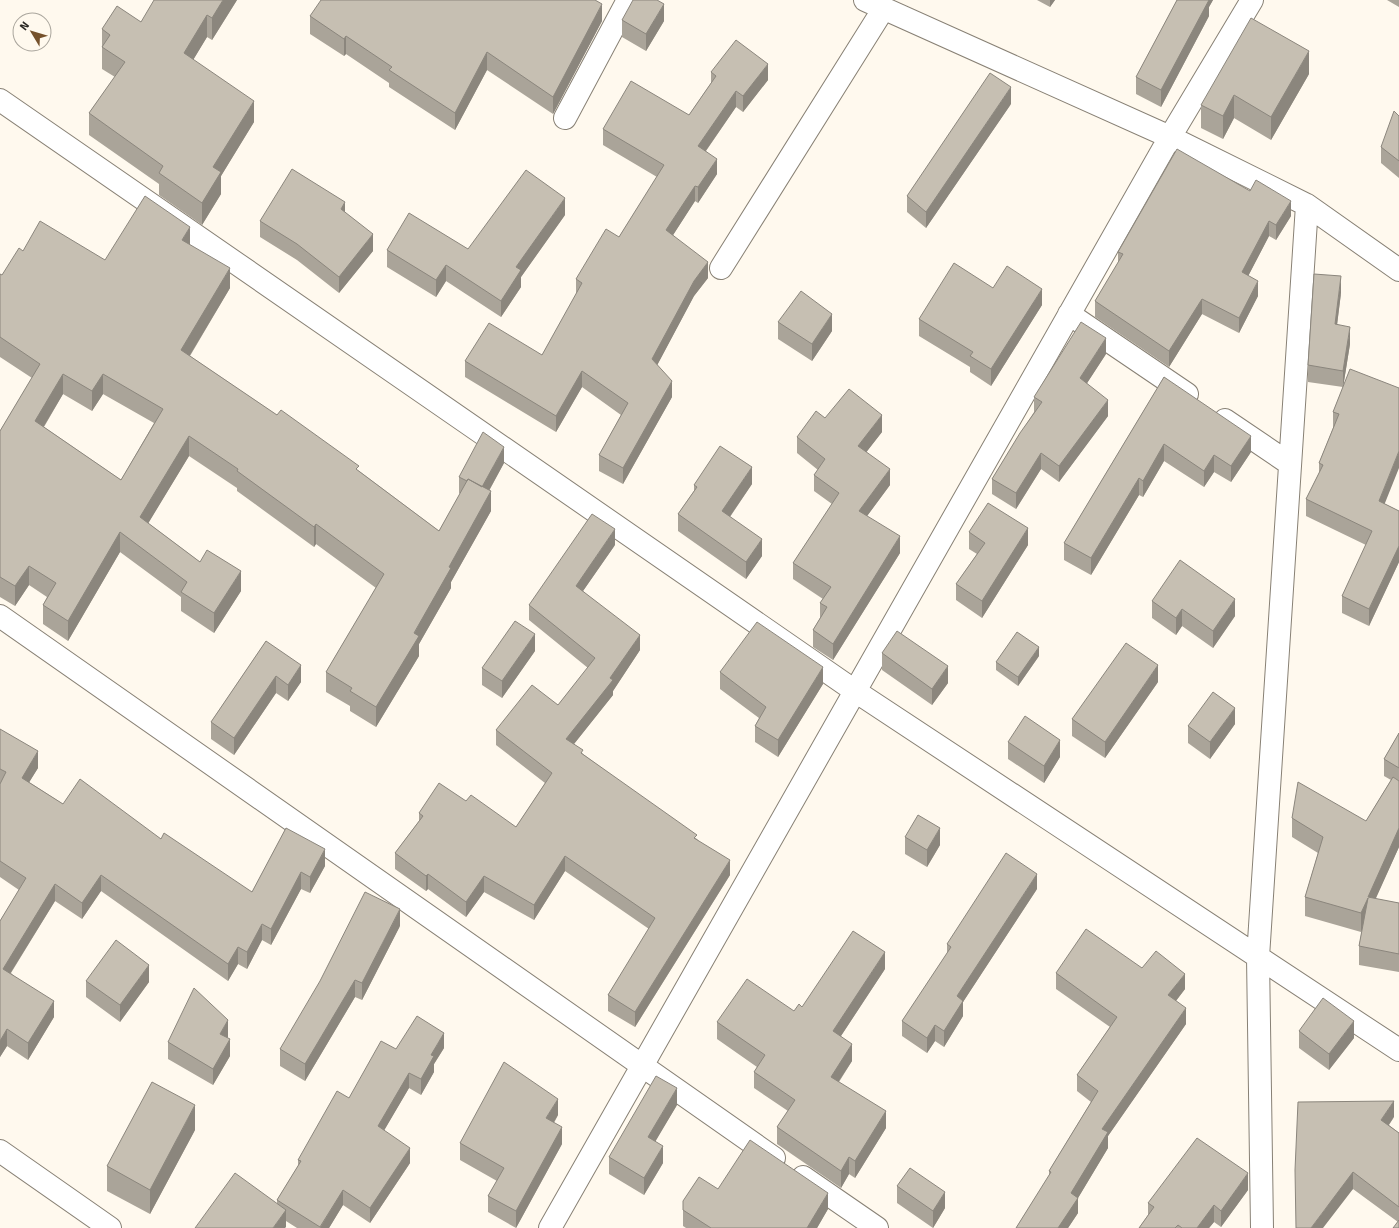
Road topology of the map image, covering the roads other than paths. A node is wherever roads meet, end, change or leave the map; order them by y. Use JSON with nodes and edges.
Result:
{"nodes":[{"id":1,"x":628,"y":0,"type":"edge"},
{"id":2,"x":1252,"y":0,"type":"edge"},
{"id":3,"x":875,"y":4,"type":"edge"},
{"id":4,"x":0,"y":100,"type":"edge"},
{"id":5,"x":565,"y":118,"type":"dead end"},
{"id":6,"x":1170,"y":137,"type":"junction"},
{"id":7,"x":1307,"y":205,"type":"junction"},
{"id":8,"x":721,"y":268,"type":"dead end"},
{"id":9,"x":1399,"y":270,"type":"edge"},
{"id":10,"x":1069,"y":314,"type":"junction"},
{"id":11,"x":1290,"y":464,"type":"junction"},
{"id":12,"x":0,"y":616,"type":"edge"},
{"id":13,"x":855,"y":691,"type":"junction"},
{"id":14,"x":1258,"y":957,"type":"junction"},
{"id":15,"x":1399,"y":1050,"type":"edge"},
{"id":16,"x":642,"y":1066,"type":"junction"},
{"id":17,"x":0,"y":1151,"type":"edge"},
{"id":18,"x":110,"y":1228,"type":"edge"},
{"id":19,"x":550,"y":1228,"type":"edge"},
{"id":20,"x":877,"y":1228,"type":"edge"},
{"id":21,"x":1262,"y":1228,"type":"edge"}],
"edges":[{"from":1,"to":5,"type":"street"},
{"from":2,"to":6,"type":"street"},
{"from":3,"to":6,"type":"street"},
{"from":3,"to":8,"type":"street"},
{"from":4,"to":13,"type":"street"},
{"from":6,"to":7,"type":"street"},
{"from":6,"to":10,"type":"street"},
{"from":7,"to":9,"type":"street"},
{"from":7,"to":11,"type":"street"},
{"from":10,"to":11,"type":"street"},
{"from":10,"to":13,"type":"street"},
{"from":11,"to":14,"type":"street"},
{"from":12,"to":16,"type":"street"},
{"from":13,"to":14,"type":"street"},
{"from":13,"to":16,"type":"street"},
{"from":14,"to":15,"type":"street"},
{"from":14,"to":21,"type":"street"},
{"from":16,"to":19,"type":"street"},
{"from":16,"to":20,"type":"street"},
{"from":17,"to":18,"type":"street"}]}
